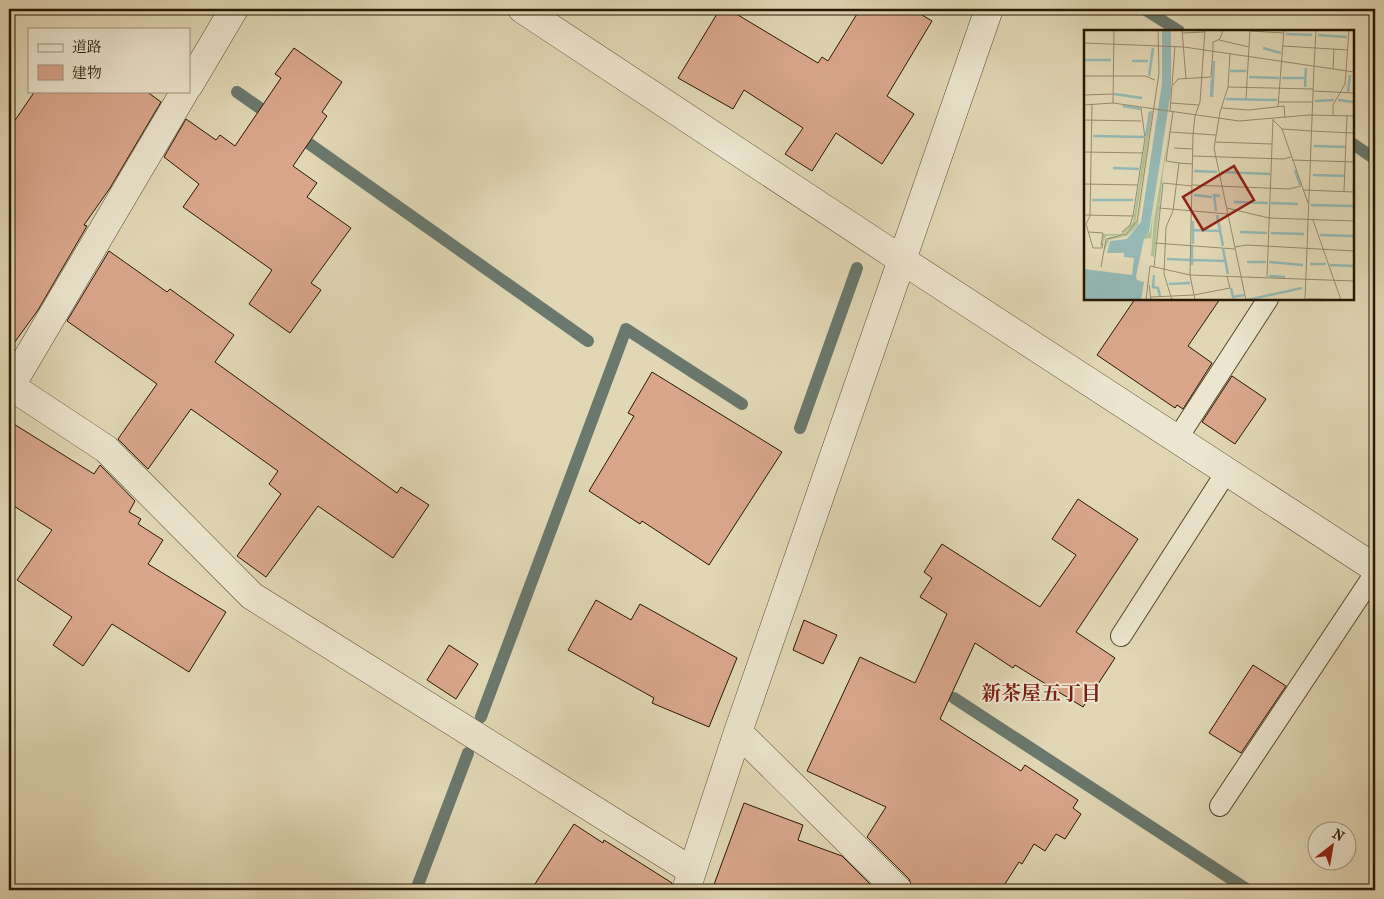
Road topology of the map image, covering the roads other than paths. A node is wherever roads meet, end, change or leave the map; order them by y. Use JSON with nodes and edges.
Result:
{"nodes":[{"id":1,"x":234,"y":9,"type":"edge"},
{"id":2,"x":522,"y":9,"type":"edge"},
{"id":3,"x":989,"y":9,"type":"edge"},
{"id":4,"x":190,"y":83,"type":"edge"},
{"id":5,"x":184,"y":92,"type":"edge"},
{"id":6,"x":902,"y":260,"type":"junction"},
{"id":7,"x":1267,"y":300,"type":"edge"},
{"id":8,"x":9,"y":387,"type":"edge"},
{"id":9,"x":1177,"y":439,"type":"junction"},
{"id":10,"x":1227,"y":471,"type":"junction"},
{"id":11,"x":1375,"y":568,"type":"edge"},
{"id":12,"x":1375,"y":573,"type":"edge"},
{"id":13,"x":1121,"y":636,"type":"dead end"},
{"id":14,"x":738,"y":732,"type":"junction"},
{"id":15,"x":1220,"y":806,"type":"dead end"},
{"id":16,"x":689,"y":881,"type":"edge"},
{"id":17,"x":898,"y":890,"type":"edge"}],
"edges":[{"from":1,"to":4,"type":"street"},
{"from":2,"to":6,"type":"street"},
{"from":3,"to":6,"type":"street"},
{"from":5,"to":8,"type":"street"},
{"from":6,"to":9,"type":"street"},
{"from":6,"to":14,"type":"street"},
{"from":7,"to":9,"type":"lane"},
{"from":8,"to":16,"type":"street"},
{"from":9,"to":10,"type":"street"},
{"from":10,"to":11,"type":"street"},
{"from":10,"to":13,"type":"lane"},
{"from":12,"to":15,"type":"lane"},
{"from":14,"to":16,"type":"street"},
{"from":14,"to":17,"type":"street"}]}
